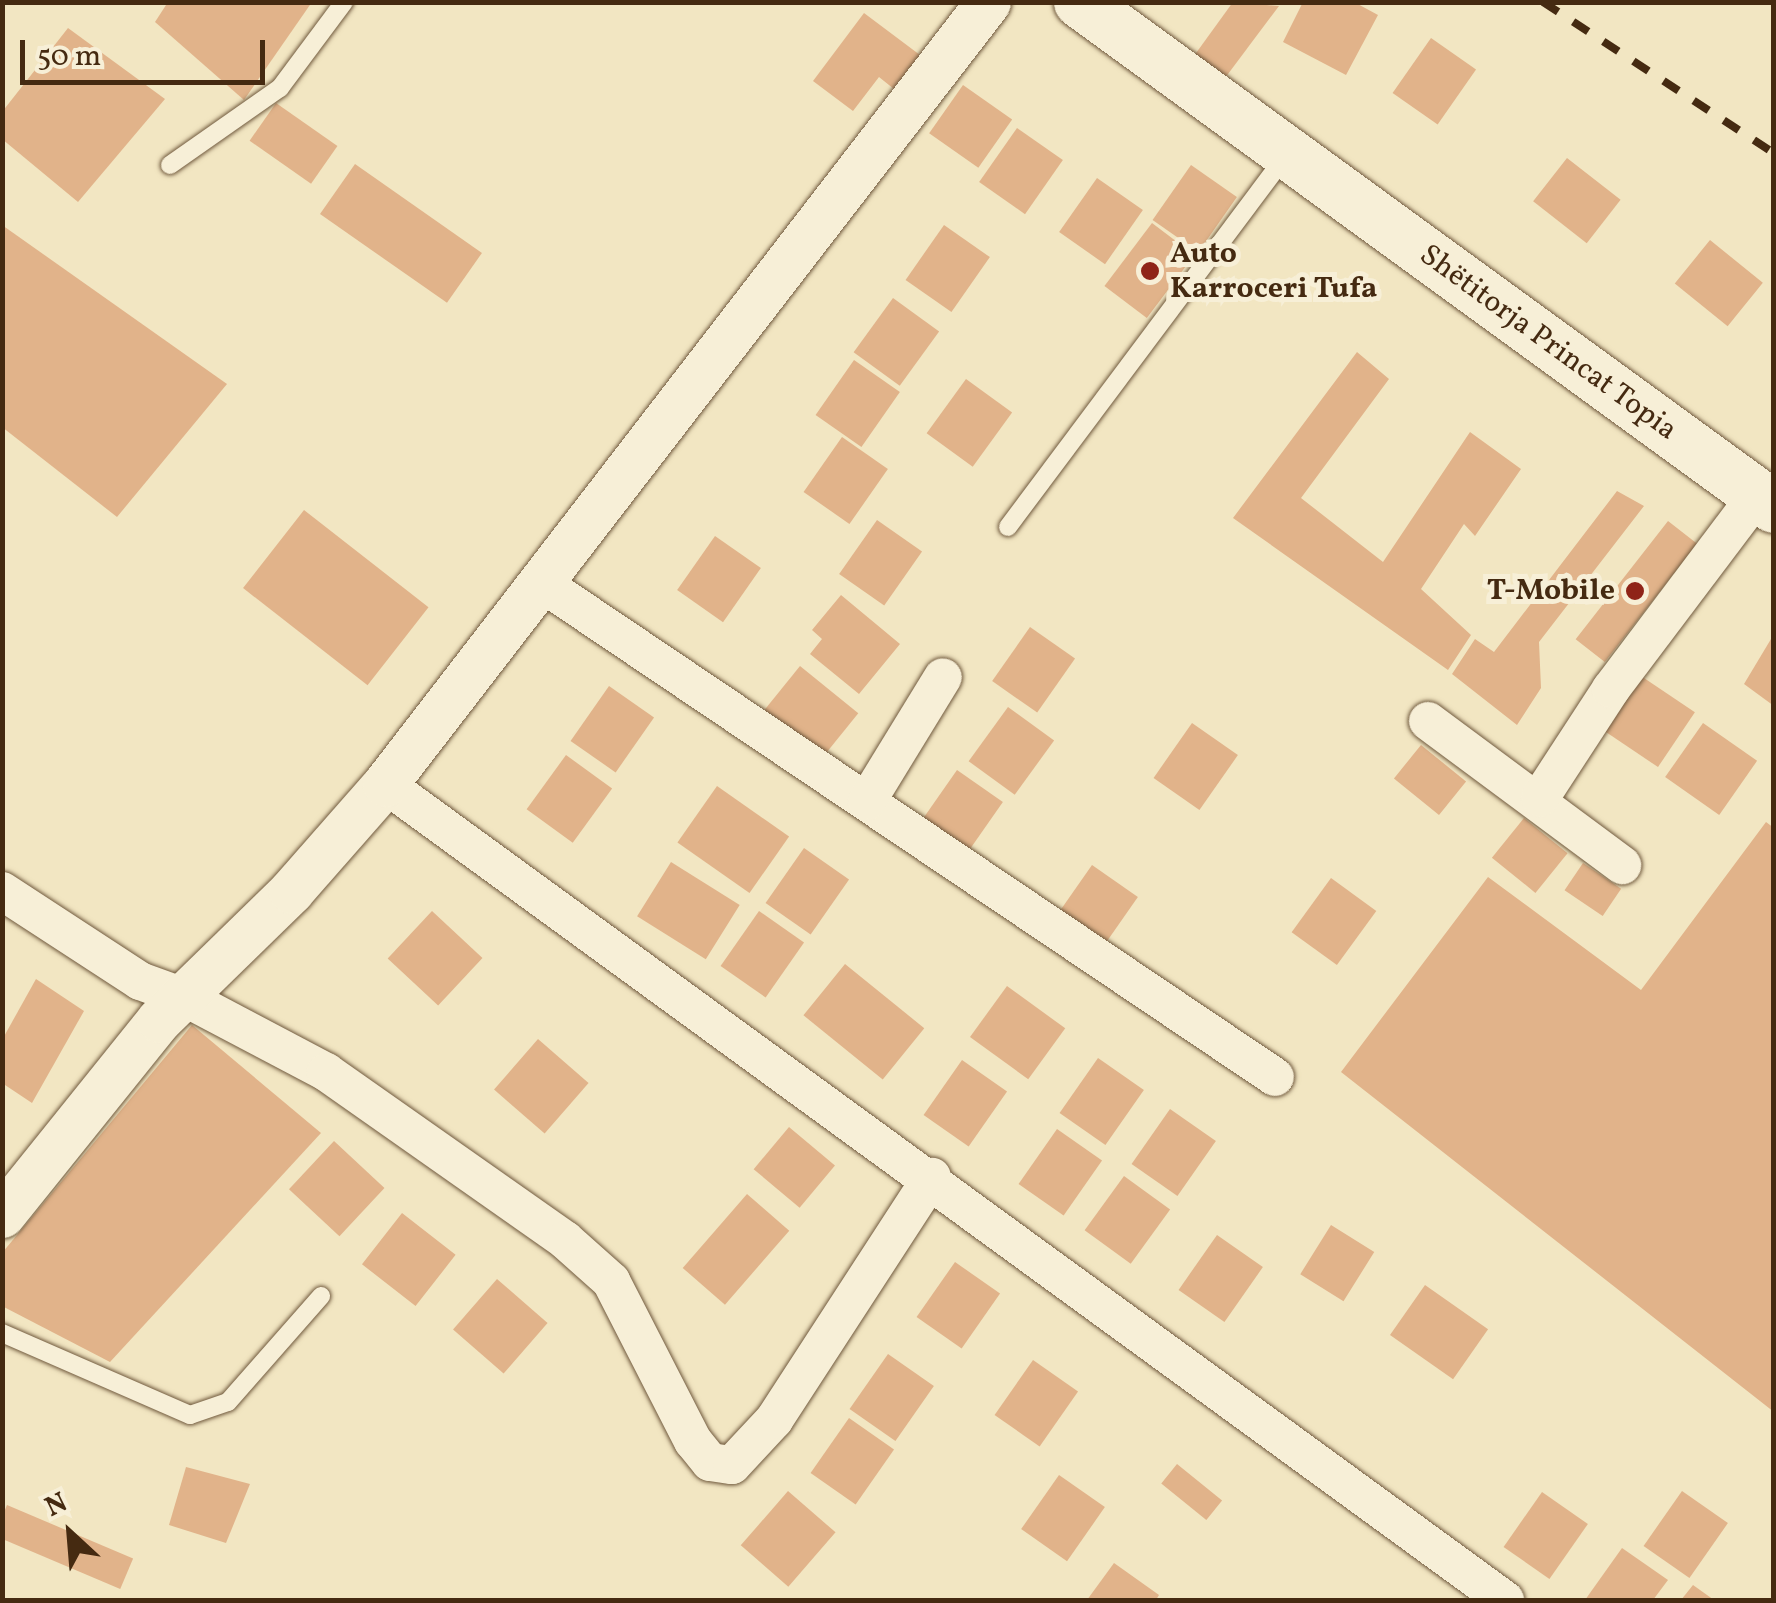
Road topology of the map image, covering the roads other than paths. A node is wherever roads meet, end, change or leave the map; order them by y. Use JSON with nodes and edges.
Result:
{"nodes":[{"id":1,"x":344,"y":2,"type":"edge"},
{"id":2,"x":988,"y":2,"type":"edge"},
{"id":3,"x":1080,"y":2,"type":"edge"},
{"id":4,"x":1287,"y":154,"type":"junction"},
{"id":5,"x":170,"y":165,"type":"dead end"},
{"id":6,"x":1765,"y":502,"type":"edge"},
{"id":7,"x":1008,"y":526,"type":"dead end"},
{"id":8,"x":540,"y":582,"type":"junction"},
{"id":9,"x":943,"y":677,"type":"dead end"},
{"id":10,"x":1428,"y":721,"type":"dead end"},
{"id":11,"x":385,"y":784,"type":"junction"},
{"id":12,"x":1540,"y":798,"type":"junction"},
{"id":13,"x":867,"y":801,"type":"junction"},
{"id":14,"x":1622,"y":865,"type":"dead end"},
{"id":15,"x":2,"y":891,"type":"edge"},
{"id":16,"x":184,"y":997,"type":"junction"},
{"id":17,"x":1274,"y":1076,"type":"dead end"},
{"id":18,"x":932,"y":1178,"type":"junction"},
{"id":19,"x":2,"y":1215,"type":"edge"},
{"id":20,"x":321,"y":1296,"type":"dead end"},
{"id":21,"x":2,"y":1333,"type":"edge"},
{"id":22,"x":1505,"y":1600,"type":"edge"}],
"edges":[{"from":1,"to":5,"type":"lane"},
{"from":2,"to":8,"type":"street"},
{"from":3,"to":4,"type":"main road","name":"Shëtitorja Princat Topia"},
{"from":4,"to":6,"type":"main road","name":"Shëtitorja Princat Topia"},
{"from":4,"to":7,"type":"lane"},
{"from":6,"to":12,"type":"street"},
{"from":8,"to":11,"type":"street"},
{"from":8,"to":13,"type":"street"},
{"from":9,"to":13,"type":"street"},
{"from":10,"to":12,"type":"street"},
{"from":11,"to":16,"type":"street"},
{"from":11,"to":18,"type":"street"},
{"from":12,"to":14,"type":"street"},
{"from":13,"to":17,"type":"street"},
{"from":15,"to":16,"type":"street"},
{"from":16,"to":18,"type":"street"},
{"from":16,"to":19,"type":"street"},
{"from":18,"to":22,"type":"street"},
{"from":20,"to":21,"type":"lane"}]}
